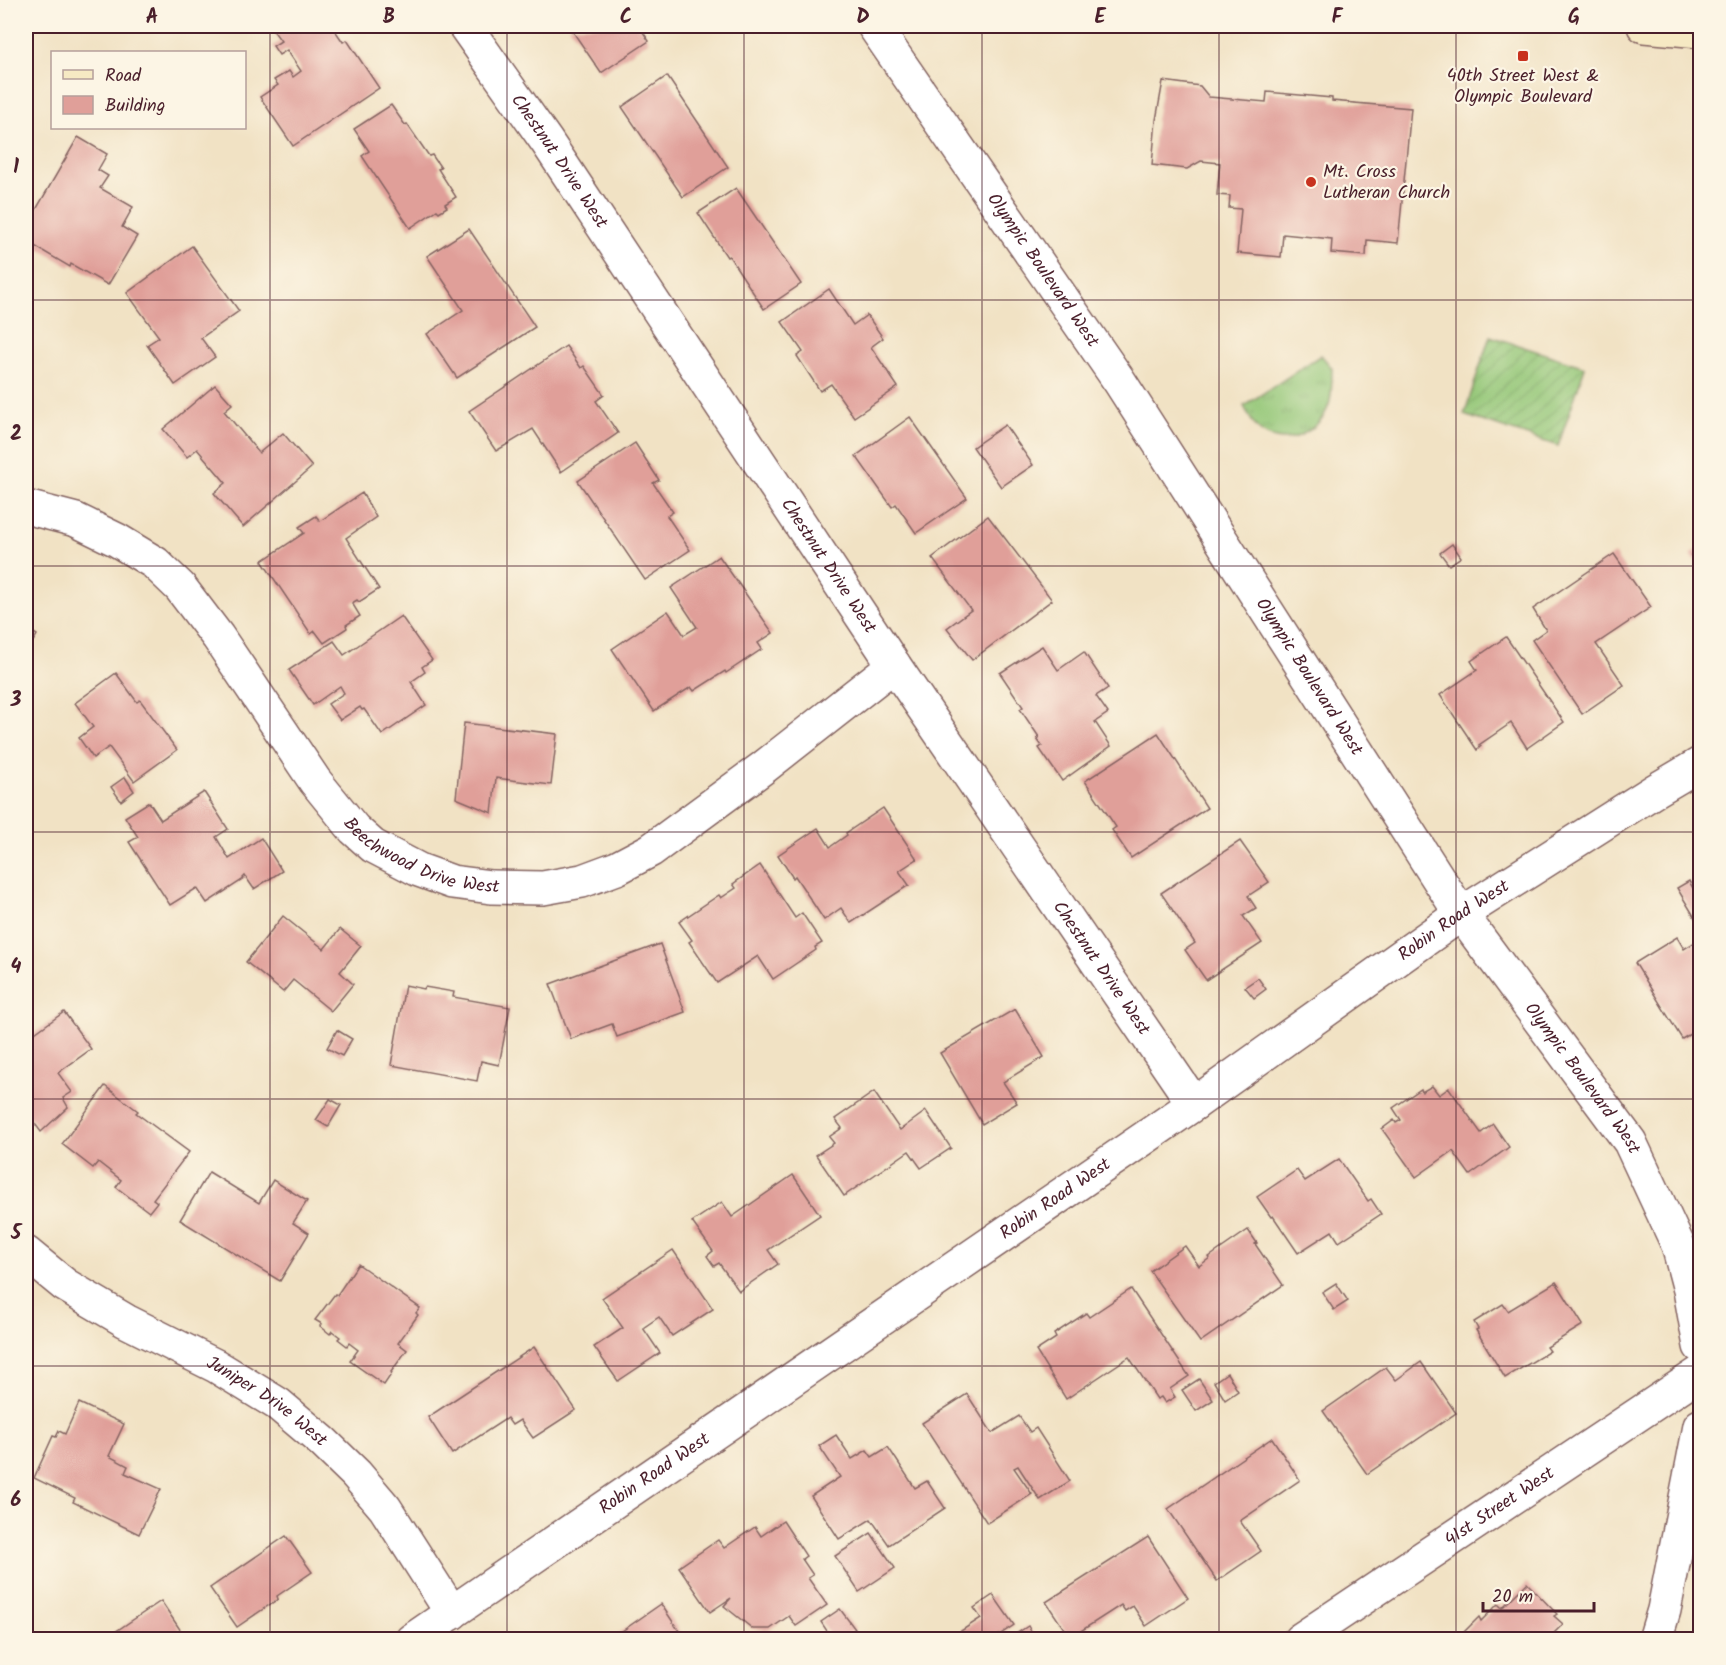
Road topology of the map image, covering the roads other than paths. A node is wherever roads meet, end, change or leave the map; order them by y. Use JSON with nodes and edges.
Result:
{"nodes":[{"id":1,"x":465,"y":26,"type":"edge"},
{"id":2,"x":874,"y":26,"type":"edge"},
{"id":3,"x":1644,"y":26,"type":"edge"},
{"id":4,"x":1701,"y":32,"type":"edge"},
{"id":5,"x":26,"y":507,"type":"edge"},
{"id":6,"x":894,"y":665,"type":"junction"},
{"id":7,"x":1701,"y":764,"type":"edge"},
{"id":8,"x":1461,"y":914,"type":"junction"},
{"id":9,"x":1194,"y":1104,"type":"junction"},
{"id":10,"x":26,"y":1253,"type":"edge"},
{"id":11,"x":1701,"y":1346,"type":"edge"},
{"id":12,"x":1701,"y":1373,"type":"edge"},
{"id":13,"x":1701,"y":1426,"type":"edge"},
{"id":14,"x":452,"y":1612,"type":"junction"},
{"id":15,"x":412,"y":1640,"type":"edge"},
{"id":16,"x":1300,"y":1640,"type":"edge"},
{"id":17,"x":1655,"y":1640,"type":"edge"}],
"edges":[{"from":1,"to":6,"type":"street","name":"Chestnut Drive West"},
{"from":2,"to":8,"type":"street","name":"Olympic Boulevard West"},
{"from":3,"to":4,"type":"street"},
{"from":5,"to":6,"type":"street","name":"Beechwood Drive West"},
{"from":6,"to":9,"type":"street","name":"Chestnut Drive West"},
{"from":7,"to":8,"type":"street","name":"Robin Road West"},
{"from":8,"to":9,"type":"street","name":"Robin Road West"},
{"from":8,"to":11,"type":"street","name":"Olympic Boulevard West"},
{"from":9,"to":14,"type":"street","name":"Robin Road West"},
{"from":10,"to":14,"type":"street","name":"Juniper Drive West"},
{"from":12,"to":16,"type":"street","name":"41st Street West"},
{"from":13,"to":17,"type":"street"},
{"from":14,"to":15,"type":"street","name":"Robin Road West"}]}
